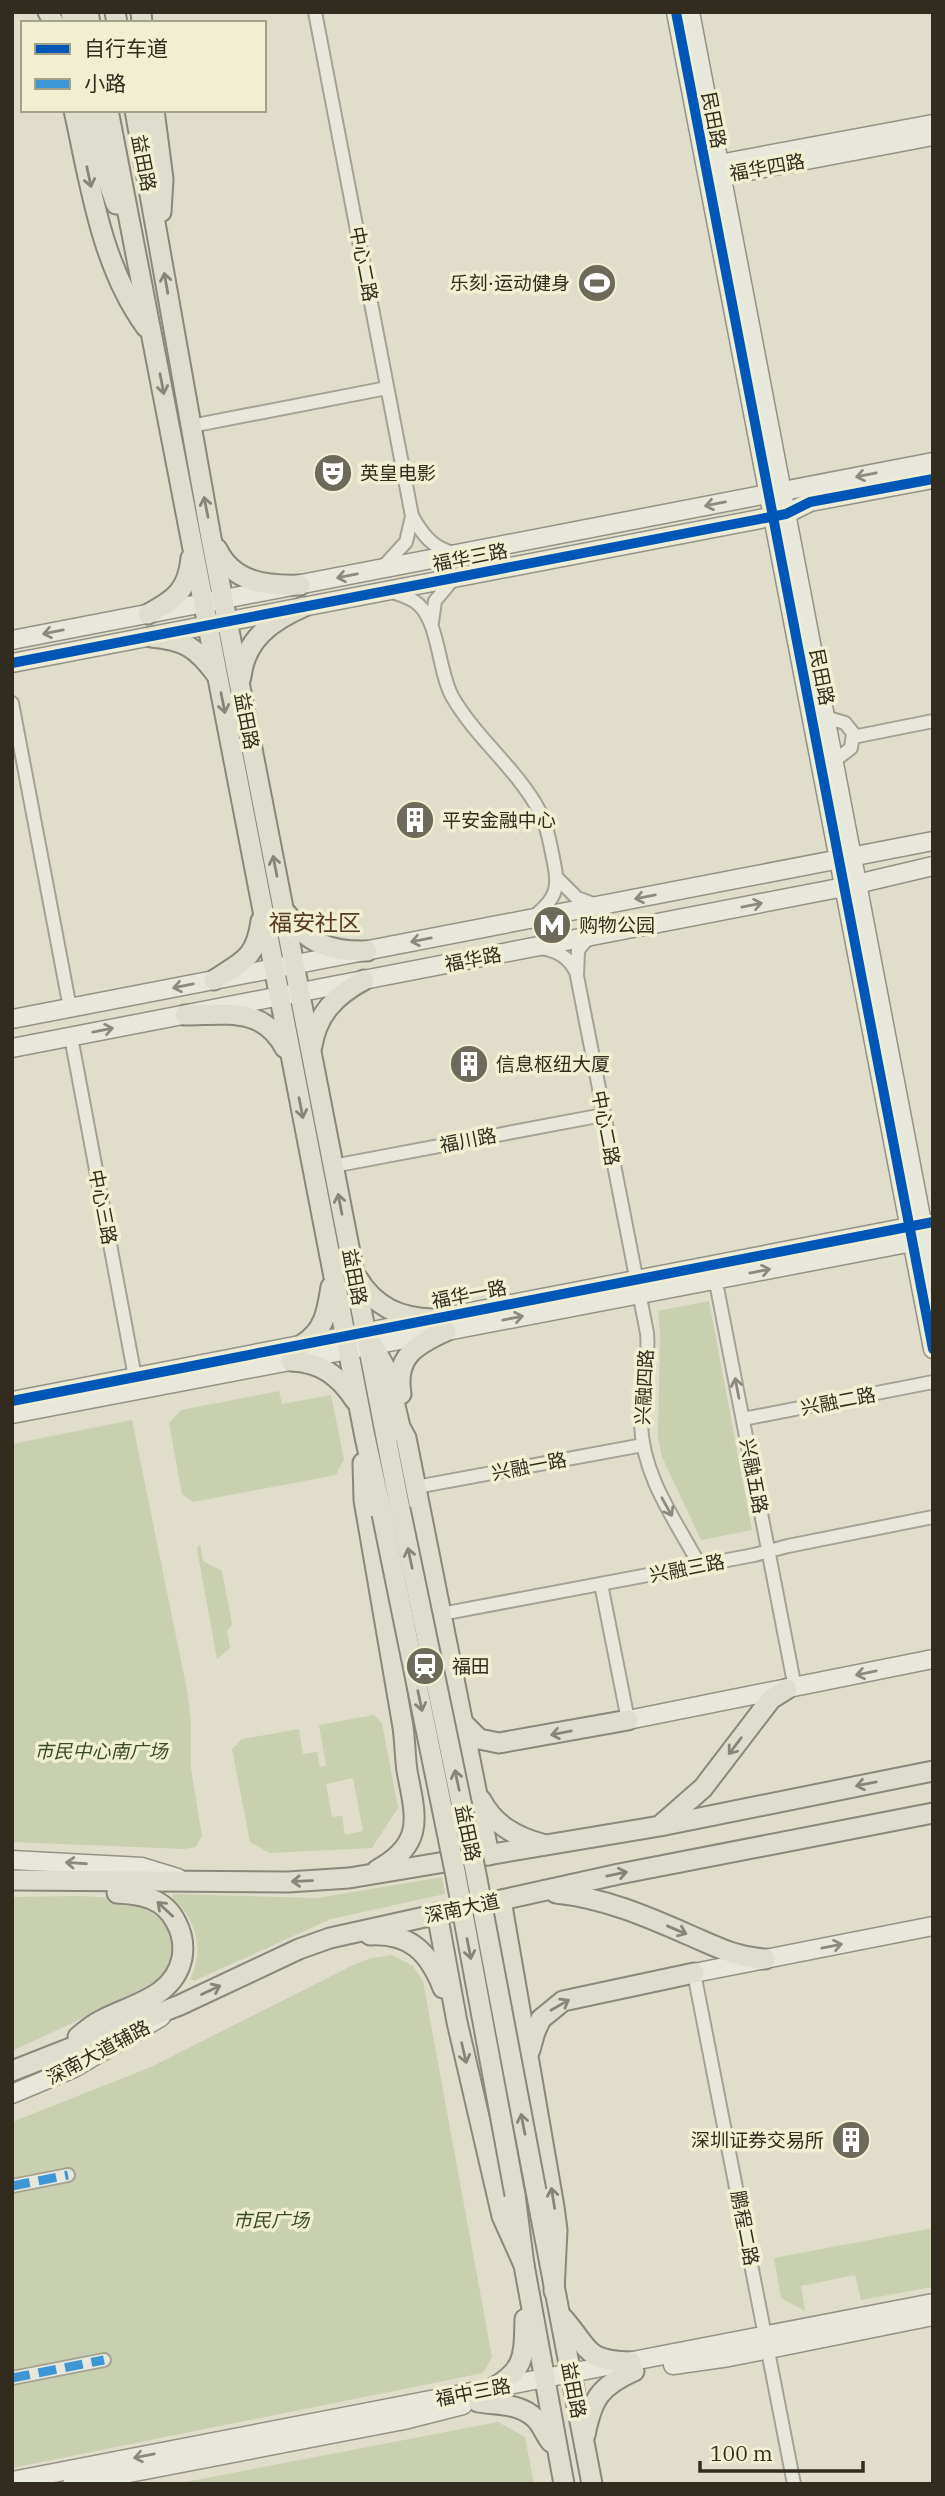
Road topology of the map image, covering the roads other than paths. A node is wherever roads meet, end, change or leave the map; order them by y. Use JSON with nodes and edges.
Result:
{"nodes":[{"id":1,"x":315,"y":12,"type":"edge"},
{"id":2,"x":676,"y":12,"type":"edge"},
{"id":3,"x":690,"y":12,"type":"edge"},
{"id":4,"x":74,"y":112,"type":"edge"},
{"id":5,"x":93,"y":112,"type":"edge"},
{"id":6,"x":108,"y":112,"type":"edge"},
{"id":7,"x":135,"y":112,"type":"edge"},
{"id":8,"x":154,"y":112,"type":"edge"},
{"id":9,"x":933,"y":124,"type":"edge"},
{"id":10,"x":933,"y":136,"type":"edge"},
{"id":11,"x":716,"y":171,"type":"junction"},
{"id":12,"x":113,"y":172,"type":"junction"},
{"id":13,"x":157,"y":230,"type":"junction"},
{"id":14,"x":152,"y":335,"type":"junction"},
{"id":15,"x":387,"y":388,"type":"junction"},
{"id":16,"x":191,"y":426,"type":"junction"},
{"id":17,"x":933,"y":462,"type":"edge"},
{"id":18,"x":933,"y":479,"type":"edge"},
{"id":19,"x":775,"y":493,"type":"junction"},
{"id":20,"x":779,"y":515,"type":"junction"},
{"id":21,"x":412,"y":516,"type":"junction"},
{"id":22,"x":212,"y":538,"type":"junction"},
{"id":23,"x":191,"y":540,"type":"junction"},
{"id":24,"x":463,"y":553,"type":"junction"},
{"id":25,"x":380,"y":569,"type":"junction"},
{"id":26,"x":454,"y":578,"type":"junction"},
{"id":27,"x":300,"y":585,"type":"junction"},
{"id":28,"x":389,"y":591,"type":"junction"},
{"id":29,"x":223,"y":600,"type":"junction"},
{"id":30,"x":203,"y":603,"type":"junction"},
{"id":31,"x":303,"y":607,"type":"junction"},
{"id":32,"x":148,"y":614,"type":"junction"},
{"id":33,"x":228,"y":622,"type":"junction"},
{"id":34,"x":208,"y":626,"type":"junction"},
{"id":35,"x":432,"y":626,"type":"junction"},
{"id":36,"x":151,"y":637,"type":"junction"},
{"id":37,"x":12,"y":640,"type":"edge"},
{"id":38,"x":12,"y":663,"type":"edge"},
{"id":39,"x":218,"y":676,"type":"junction"},
{"id":40,"x":240,"y":685,"type":"junction"},
{"id":41,"x":12,"y":703,"type":"edge"},
{"id":42,"x":825,"y":717,"type":"junction"},
{"id":43,"x":933,"y":721,"type":"edge"},
{"id":44,"x":853,"y":737,"type":"junction"},
{"id":45,"x":834,"y":761,"type":"junction"},
{"id":46,"x":933,"y":841,"type":"edge"},
{"id":47,"x":845,"y":858,"type":"junction"},
{"id":48,"x":933,"y":866,"type":"edge"},
{"id":49,"x":557,"y":878,"type":"junction"},
{"id":50,"x":851,"y":886,"type":"junction"},
{"id":51,"x":282,"y":902,"type":"junction"},
{"id":52,"x":600,"y":905,"type":"junction"},
{"id":53,"x":262,"y":906,"type":"junction"},
{"id":54,"x":532,"y":918,"type":"junction"},
{"id":55,"x":589,"y":937,"type":"junction"},
{"id":56,"x":534,"y":947,"type":"junction"},
{"id":57,"x":367,"y":951,"type":"junction"},
{"id":58,"x":294,"y":965,"type":"junction"},
{"id":59,"x":274,"y":968,"type":"junction"},
{"id":60,"x":577,"y":976,"type":"junction"},
{"id":61,"x":214,"y":980,"type":"junction"},
{"id":62,"x":364,"y":980,"type":"junction"},
{"id":63,"x":299,"y":992,"type":"junction"},
{"id":64,"x":280,"y":996,"type":"junction"},
{"id":65,"x":70,"y":1008,"type":"junction"},
{"id":66,"x":185,"y":1014,"type":"junction"},
{"id":67,"x":12,"y":1019,"type":"edge"},
{"id":68,"x":71,"y":1037,"type":"junction"},
{"id":69,"x":12,"y":1048,"type":"edge"},
{"id":70,"x":311,"y":1054,"type":"junction"},
{"id":71,"x":292,"y":1060,"type":"junction"},
{"id":72,"x":604,"y":1115,"type":"junction"},
{"id":73,"x":333,"y":1166,"type":"junction"},
{"id":74,"x":922,"y":1232,"type":"edge"},
{"id":75,"x":353,"y":1271,"type":"junction"},
{"id":76,"x":714,"y":1272,"type":"junction"},
{"id":77,"x":334,"y":1276,"type":"junction"},
{"id":78,"x":933,"y":1280,"type":"edge"},
{"id":79,"x":637,"y":1287,"type":"junction"},
{"id":80,"x":439,"y":1325,"type":"junction"},
{"id":81,"x":368,"y":1341,"type":"junction"},
{"id":82,"x":347,"y":1343,"type":"junction"},
{"id":83,"x":303,"y":1344,"type":"junction"},
{"id":84,"x":933,"y":1349,"type":"edge"},
{"id":85,"x":291,"y":1361,"type":"junction"},
{"id":86,"x":135,"y":1377,"type":"junction"},
{"id":87,"x":933,"y":1382,"type":"edge"},
{"id":88,"x":14,"y":1403,"type":"edge"},
{"id":89,"x":359,"y":1404,"type":"junction"},
{"id":90,"x":743,"y":1419,"type":"junction"},
{"id":91,"x":400,"y":1427,"type":"junction"},
{"id":92,"x":365,"y":1437,"type":"junction"},
{"id":93,"x":643,"y":1445,"type":"junction"},
{"id":94,"x":394,"y":1481,"type":"junction"},
{"id":95,"x":416,"y":1487,"type":"junction"},
{"id":96,"x":391,"y":1512,"type":"junction"},
{"id":97,"x":933,"y":1517,"type":"edge"},
{"id":98,"x":769,"y":1551,"type":"junction"},
{"id":99,"x":700,"y":1566,"type":"junction"},
{"id":100,"x":601,"y":1584,"type":"junction"},
{"id":101,"x":441,"y":1614,"type":"junction"},
{"id":102,"x":933,"y":1659,"type":"edge"},
{"id":103,"x":791,"y":1689,"type":"junction"},
{"id":104,"x":628,"y":1720,"type":"junction"},
{"id":105,"x":463,"y":1723,"type":"junction"},
{"id":106,"x":933,"y":1771,"type":"edge"},
{"id":107,"x":477,"y":1793,"type":"junction"},
{"id":108,"x":933,"y":1813,"type":"edge"},
{"id":109,"x":660,"y":1826,"type":"junction"},
{"id":110,"x":547,"y":1845,"type":"junction"},
{"id":111,"x":489,"y":1855,"type":"junction"},
{"id":112,"x":12,"y":1860,"type":"edge"},
{"id":113,"x":370,"y":1875,"type":"junction"},
{"id":114,"x":12,"y":1880,"type":"edge"},
{"id":115,"x":50,"y":1881,"type":"junction"},
{"id":116,"x":191,"y":1881,"type":"junction"},
{"id":117,"x":541,"y":1891,"type":"junction"},
{"id":118,"x":501,"y":1900,"type":"junction"},
{"id":119,"x":437,"y":1913,"type":"junction"},
{"id":120,"x":933,"y":1926,"type":"edge"},
{"id":121,"x":330,"y":1938,"type":"junction"},
{"id":122,"x":765,"y":1959,"type":"junction"},
{"id":123,"x":694,"y":1973,"type":"junction"},
{"id":124,"x":180,"y":2005,"type":"junction"},
{"id":125,"x":457,"y":2022,"type":"junction"},
{"id":126,"x":58,"y":2052,"type":"junction"},
{"id":127,"x":530,"y":2062,"type":"junction"},
{"id":128,"x":12,"y":2071,"type":"edge"},
{"id":129,"x":12,"y":2094,"type":"edge"},
{"id":130,"x":68,"y":2175,"type":"dead end"},
{"id":131,"x":12,"y":2186,"type":"edge"},
{"id":132,"x":524,"y":2265,"type":"junction"},
{"id":133,"x":529,"y":2290,"type":"junction"},
{"id":134,"x":554,"y":2291,"type":"junction"},
{"id":135,"x":933,"y":2303,"type":"edge"},
{"id":136,"x":559,"y":2315,"type":"junction"},
{"id":137,"x":933,"y":2316,"type":"edge"},
{"id":138,"x":767,"y":2342,"type":"junction"},
{"id":139,"x":104,"y":2360,"type":"dead end"},
{"id":140,"x":632,"y":2367,"type":"junction"},
{"id":141,"x":12,"y":2378,"type":"edge"},
{"id":142,"x":571,"y":2379,"type":"junction"},
{"id":143,"x":546,"y":2384,"type":"junction"},
{"id":144,"x":485,"y":2395,"type":"junction"},
{"id":145,"x":584,"y":2442,"type":"junction"},
{"id":146,"x":556,"y":2446,"type":"junction"},
{"id":147,"x":12,"y":2481,"type":"edge"},
{"id":148,"x":72,"y":2484,"type":"edge"},
{"id":149,"x":564,"y":2484,"type":"edge"},
{"id":150,"x":592,"y":2484,"type":"edge"},
{"id":151,"x":794,"y":2484,"type":"edge"}],
"edges":[{"from":1,"to":15,"type":"street","name":"中心二路"},
{"from":2,"to":11,"type":"street","name":"民田路"},
{"from":3,"to":11,"type":"street","name":"民田路"},
{"from":4,"to":14,"type":"main road","one_way":true},
{"from":5,"to":12,"type":"main road"},
{"from":6,"to":12,"type":"main road","name":"益田路"},
{"from":7,"to":13,"type":"main road","name":"益田路"},
{"from":8,"to":13,"type":"main road"},
{"from":9,"to":11,"type":"street","name":"福华四路"},
{"from":10,"to":11,"type":"street","name":"福华四路"},
{"from":11,"to":19,"type":"street","name":"民田路"},
{"from":12,"to":14,"type":"main road","name":"益田路"},
{"from":16,"to":13,"type":"main road","name":"益田路","one_way":true},
{"from":14,"to":23,"type":"main road","name":"益田路","one_way":true},
{"from":15,"to":16,"type":"street"},
{"from":15,"to":21,"type":"street","name":"中心二路"},
{"from":22,"to":16,"type":"main road","name":"益田路","one_way":true},
{"from":17,"to":19,"type":"street","name":"福华三路","one_way":true},
{"from":18,"to":20,"type":"street","name":"福华三路"},
{"from":19,"to":20,"type":"street","name":"民田路"},
{"from":19,"to":24,"type":"street","name":"福华三路","one_way":true},
{"from":20,"to":26,"type":"street","name":"福华三路"},
{"from":20,"to":42,"type":"street","name":"民田路"},
{"from":20,"to":47,"type":"street","name":"民田路"},
{"from":21,"to":24,"type":"street","name":"中心二路"},
{"from":21,"to":25,"type":"street"},
{"from":22,"to":27,"type":"main road"},
{"from":22,"to":29,"type":"main road","name":"益田路"},
{"from":23,"to":30,"type":"main road","name":"益田路"},
{"from":23,"to":32,"type":"main road"},
{"from":24,"to":25,"type":"street","name":"福华三路"},
{"from":25,"to":27,"type":"street","name":"福华三路","one_way":true},
{"from":26,"to":28,"type":"street","name":"福华三路"},
{"from":26,"to":35,"type":"street"},
{"from":27,"to":29,"type":"street","name":"福华三路"},
{"from":28,"to":31,"type":"street","name":"福华三路"},
{"from":28,"to":35,"type":"street"},
{"from":29,"to":30,"type":"street","name":"福华三路"},
{"from":29,"to":33,"type":"main road","name":"益田路"},
{"from":30,"to":32,"type":"street","name":"福华三路"},
{"from":30,"to":34,"type":"main road","name":"益田路"},
{"from":31,"to":33,"type":"street","name":"福华三路"},
{"from":31,"to":40,"type":"main road"},
{"from":32,"to":37,"type":"street","name":"福华三路","one_way":true},
{"from":33,"to":34,"type":"street","name":"福华三路"},
{"from":33,"to":40,"type":"main road","name":"益田路"},
{"from":34,"to":36,"type":"street","name":"福华三路"},
{"from":34,"to":39,"type":"main road","name":"益田路"},
{"from":35,"to":49,"type":"street"},
{"from":36,"to":38,"type":"street","name":"福华三路"},
{"from":36,"to":39,"type":"main road"},
{"from":39,"to":53,"type":"main road","name":"益田路","one_way":true},
{"from":51,"to":40,"type":"main road","name":"益田路","one_way":true},
{"from":41,"to":65,"type":"street"},
{"from":42,"to":44,"type":"street"},
{"from":42,"to":45,"type":"street","name":"民田路"},
{"from":43,"to":44,"type":"street"},
{"from":44,"to":45,"type":"street"},
{"from":45,"to":47,"type":"street","name":"民田路"},
{"from":46,"to":47,"type":"street","name":"福华路"},
{"from":47,"to":50,"type":"street","name":"民田路"},
{"from":47,"to":52,"type":"street","name":"福华路","one_way":true},
{"from":48,"to":50,"type":"street","name":"福华路"},
{"from":49,"to":52,"type":"street"},
{"from":49,"to":54,"type":"street"},
{"from":55,"to":50,"type":"street","name":"福华路","one_way":true},
{"from":50,"to":74,"type":"street","name":"民田路"},
{"from":51,"to":57,"type":"main road"},
{"from":51,"to":58,"type":"main road","name":"益田路"},
{"from":52,"to":54,"type":"street","name":"福华路"},
{"from":53,"to":59,"type":"main road","name":"益田路"},
{"from":53,"to":61,"type":"main road"},
{"from":54,"to":57,"type":"street","name":"福华路","one_way":true},
{"from":55,"to":56,"type":"street","name":"福华路"},
{"from":55,"to":60,"type":"street","name":"中心二路"},
{"from":56,"to":60,"type":"street"},
{"from":56,"to":62,"type":"street","name":"福华路"},
{"from":57,"to":58,"type":"street","name":"福华路"},
{"from":58,"to":59,"type":"street","name":"福华路"},
{"from":58,"to":63,"type":"main road","name":"益田路"},
{"from":59,"to":61,"type":"street","name":"福华路"},
{"from":59,"to":64,"type":"main road","name":"益田路"},
{"from":60,"to":72,"type":"street","name":"中心二路"},
{"from":61,"to":65,"type":"street","name":"福华路","one_way":true},
{"from":62,"to":63,"type":"street","name":"福华路"},
{"from":62,"to":70,"type":"main road"},
{"from":63,"to":64,"type":"street","name":"福华路"},
{"from":63,"to":70,"type":"main road","name":"益田路"},
{"from":64,"to":66,"type":"street","name":"福华路"},
{"from":64,"to":71,"type":"main road","name":"益田路"},
{"from":65,"to":67,"type":"street","name":"福华路"},
{"from":68,"to":66,"type":"street","name":"福华路","one_way":true},
{"from":66,"to":71,"type":"main road"},
{"from":68,"to":69,"type":"street","name":"福华路"},
{"from":68,"to":86,"type":"street","name":"中心三路"},
{"from":70,"to":73,"type":"main road","name":"益田路"},
{"from":71,"to":77,"type":"main road","name":"益田路","one_way":true},
{"from":72,"to":73,"type":"street","name":"福川路"},
{"from":72,"to":79,"type":"street","name":"中心二路"},
{"from":75,"to":73,"type":"main road","name":"益田路","one_way":true},
{"from":74,"to":76,"type":"street","name":"福华一路"},
{"from":74,"to":78,"type":"street","name":"民田路"},
{"from":74,"to":84,"type":"street","name":"民田路"},
{"from":75,"to":80,"type":"main road"},
{"from":75,"to":81,"type":"main road","name":"益田路"},
{"from":76,"to":79,"type":"street","name":"福华一路"},
{"from":90,"to":76,"type":"street","name":"兴融五路","one_way":true},
{"from":77,"to":82,"type":"main road","name":"益田路"},
{"from":77,"to":83,"type":"main road"},
{"from":79,"to":80,"type":"street","name":"福华一路"},
{"from":79,"to":93,"type":"street","name":"兴融四路"},
{"from":80,"to":81,"type":"street","name":"福华一路"},
{"from":80,"to":91,"type":"main road"},
{"from":81,"to":82,"type":"street","name":"福华一路"},
{"from":81,"to":91,"type":"main road"},
{"from":81,"to":94,"type":"main road","name":"益田路"},
{"from":82,"to":83,"type":"street","name":"福华一路"},
{"from":82,"to":85,"type":"street","name":"福华一路"},
{"from":82,"to":89,"type":"main road","name":"益田路"},
{"from":83,"to":86,"type":"street","name":"福华一路"},
{"from":85,"to":88,"type":"street","name":"福华一路"},
{"from":85,"to":89,"type":"main road"},
{"from":86,"to":88,"type":"street","name":"福华一路"},
{"from":87,"to":90,"type":"street","name":"兴融二路"},
{"from":89,"to":92,"type":"main road","name":"益田路"},
{"from":90,"to":98,"type":"street","name":"兴融五路"},
{"from":91,"to":94,"type":"main road"},
{"from":91,"to":95,"type":"main road"},
{"from":92,"to":96,"type":"main road","name":"益田路"},
{"from":92,"to":113,"type":"main road"},
{"from":93,"to":95,"type":"street","name":"兴融一路"},
{"from":93,"to":99,"type":"street","name":"兴融四路","one_way":true},
{"from":94,"to":96,"type":"main road","name":"益田路"},
{"from":95,"to":101,"type":"main road"},
{"from":96,"to":132,"type":"main road","name":"益田路","one_way":true,"bridge":true},
{"from":134,"to":96,"type":"main road","name":"益田路","one_way":true,"bridge":true},
{"from":97,"to":98,"type":"street","name":"兴融三路"},
{"from":98,"to":99,"type":"street","name":"兴融三路"},
{"from":98,"to":103,"type":"street","name":"兴融五路"},
{"from":99,"to":100,"type":"street","name":"兴融三路"},
{"from":100,"to":101,"type":"street","name":"兴融三路"},
{"from":100,"to":104,"type":"street"},
{"from":101,"to":105,"type":"main road"},
{"from":102,"to":103,"type":"street","one_way":true},
{"from":103,"to":104,"type":"street"},
{"from":103,"to":109,"type":"main road","one_way":true},
{"from":104,"to":105,"type":"main road","one_way":true},
{"from":105,"to":107,"type":"main road"},
{"from":106,"to":109,"type":"main road","one_way":true},
{"from":107,"to":110,"type":"main road"},
{"from":107,"to":111,"type":"main road"},
{"from":117,"to":108,"type":"main road","name":"深南大道","one_way":true},
{"from":109,"to":110,"type":"main road"},
{"from":110,"to":111,"type":"main road"},
{"from":111,"to":113,"type":"main road"},
{"from":116,"to":112,"type":"street","one_way":true},
{"from":113,"to":116,"type":"main road","one_way":true},
{"from":114,"to":115,"type":"main road"},
{"from":115,"to":116,"type":"main road"},
{"from":126,"to":115,"type":"main road","one_way":true},
{"from":117,"to":118,"type":"main road","name":"深南大道"},
{"from":117,"to":122,"type":"main road","one_way":true},
{"from":118,"to":119,"type":"main road","name":"深南大道"},
{"from":118,"to":127,"type":"main road"},
{"from":119,"to":121,"type":"main road","name":"深南大道"},
{"from":119,"to":125,"type":"main road"},
{"from":122,"to":120,"type":"street","one_way":true},
{"from":124,"to":121,"type":"main road","name":"深南大道","one_way":true},
{"from":121,"to":125,"type":"main road"},
{"from":122,"to":123,"type":"street"},
{"from":127,"to":123,"type":"main road","one_way":true},
{"from":123,"to":138,"type":"street","name":"鹏程二路"},
{"from":124,"to":126,"type":"main road","name":"深南大道"},
{"from":124,"to":129,"type":"street","name":"深南大道辅路"},
{"from":125,"to":132,"type":"main road","one_way":true},
{"from":126,"to":128,"type":"main road","name":"深南大道"},
{"from":134,"to":127,"type":"main road","one_way":true},
{"from":130,"to":131,"type":"street"},
{"from":132,"to":133,"type":"main road","name":"益田路"},
{"from":133,"to":143,"type":"main road","name":"益田路"},
{"from":133,"to":144,"type":"main road"},
{"from":134,"to":136,"type":"main road","name":"益田路"},
{"from":135,"to":138,"type":"street","name":"福中三路"},
{"from":136,"to":140,"type":"main road"},
{"from":136,"to":142,"type":"main road","name":"益田路"},
{"from":137,"to":138,"type":"street","name":"福中三路"},
{"from":138,"to":140,"type":"street","name":"福中三路"},
{"from":138,"to":151,"type":"street","name":"鹏程二路"},
{"from":139,"to":141,"type":"street"},
{"from":140,"to":142,"type":"street","name":"福中三路"},
{"from":140,"to":145,"type":"main road"},
{"from":142,"to":143,"type":"street","name":"福中三路"},
{"from":142,"to":145,"type":"main road","name":"益田路"},
{"from":143,"to":144,"type":"street","name":"福中三路"},
{"from":143,"to":146,"type":"main road","name":"益田路"},
{"from":144,"to":146,"type":"main road"},
{"from":144,"to":147,"type":"street","name":"福中三路","one_way":true},
{"from":144,"to":148,"type":"street","name":"福中三路"},
{"from":145,"to":150,"type":"main road","name":"益田路"},
{"from":146,"to":149,"type":"main road","name":"益田路"}]}
